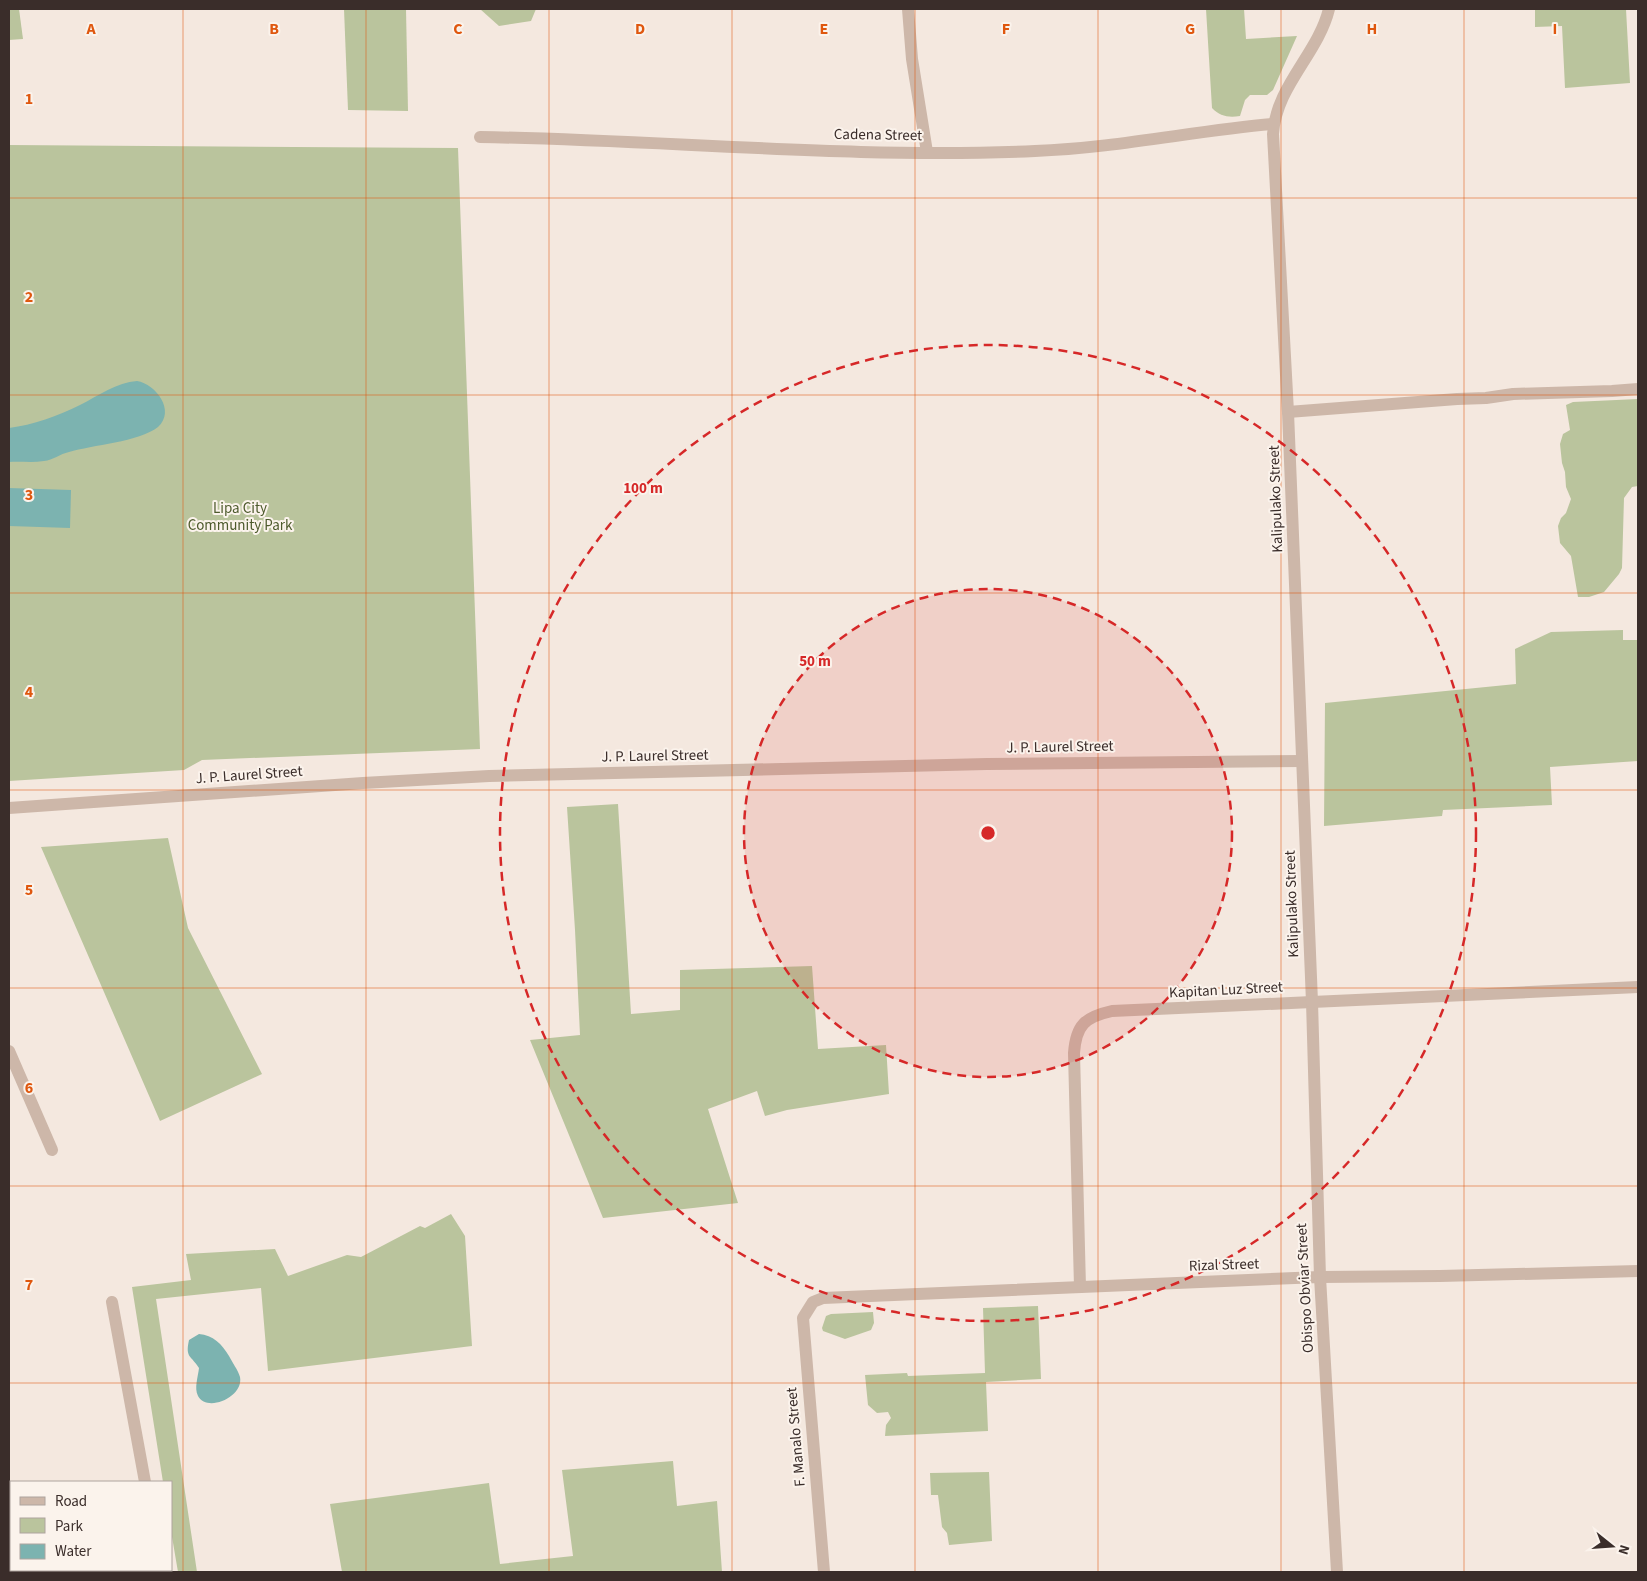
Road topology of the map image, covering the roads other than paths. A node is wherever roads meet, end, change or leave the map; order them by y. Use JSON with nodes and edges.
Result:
{"nodes":[{"id":1,"x":908,"y":9,"type":"edge"},
{"id":2,"x":1329,"y":9,"type":"edge"},
{"id":3,"x":1273,"y":124,"type":"junction"},
{"id":4,"x":480,"y":137,"type":"dead end"},
{"id":5,"x":927,"y":152,"type":"junction"},
{"id":6,"x":1638,"y":389,"type":"edge"},
{"id":7,"x":1288,"y":412,"type":"junction"},
{"id":8,"x":1302,"y":761,"type":"junction"},
{"id":9,"x":9,"y":808,"type":"edge"},
{"id":10,"x":1638,"y":987,"type":"edge"},
{"id":11,"x":1312,"y":1002,"type":"junction"},
{"id":12,"x":9,"y":1051,"type":"edge"},
{"id":13,"x":52,"y":1150,"type":"dead end"},
{"id":14,"x":1638,"y":1270,"type":"edge"},
{"id":15,"x":1320,"y":1277,"type":"junction"},
{"id":16,"x":1080,"y":1287,"type":"junction"},
{"id":17,"x":112,"y":1302,"type":"dead end"},
{"id":18,"x":812,"y":1302,"type":"joint"},
{"id":19,"x":145,"y":1481,"type":"edge"},
{"id":20,"x":824,"y":1572,"type":"edge"},
{"id":21,"x":1337,"y":1572,"type":"edge"}],
"edges":[{"from":1,"to":5,"type":"street"},
{"from":2,"to":3,"type":"street","name":"Kalipulako Street"},
{"from":3,"to":5,"type":"street","name":"Cadena Street"},
{"from":3,"to":7,"type":"street","name":"Kalipulako Street"},
{"from":4,"to":5,"type":"street","name":"Cadena Street"},
{"from":6,"to":7,"type":"street"},
{"from":7,"to":8,"type":"street","name":"Kalipulako Street"},
{"from":8,"to":9,"type":"street","name":"J. P. Laurel Street"},
{"from":8,"to":11,"type":"street","name":"Kalipulako Street"},
{"from":10,"to":11,"type":"street","name":"Kapitan Luz Street"},
{"from":11,"to":15,"type":"street","name":"Obispo Obviar Street"},
{"from":11,"to":16,"type":"street","name":"Kapitan Luz Street"},
{"from":12,"to":13,"type":"street"},
{"from":14,"to":15,"type":"street","name":"Rizal Street"},
{"from":15,"to":16,"type":"street","name":"Rizal Street"},
{"from":15,"to":21,"type":"street","name":"Obispo Obviar Street"},
{"from":16,"to":18,"type":"street","name":"Rizal Street"},
{"from":17,"to":19,"type":"street"},
{"from":18,"to":20,"type":"street","name":"F. Manalo Street"}]}
